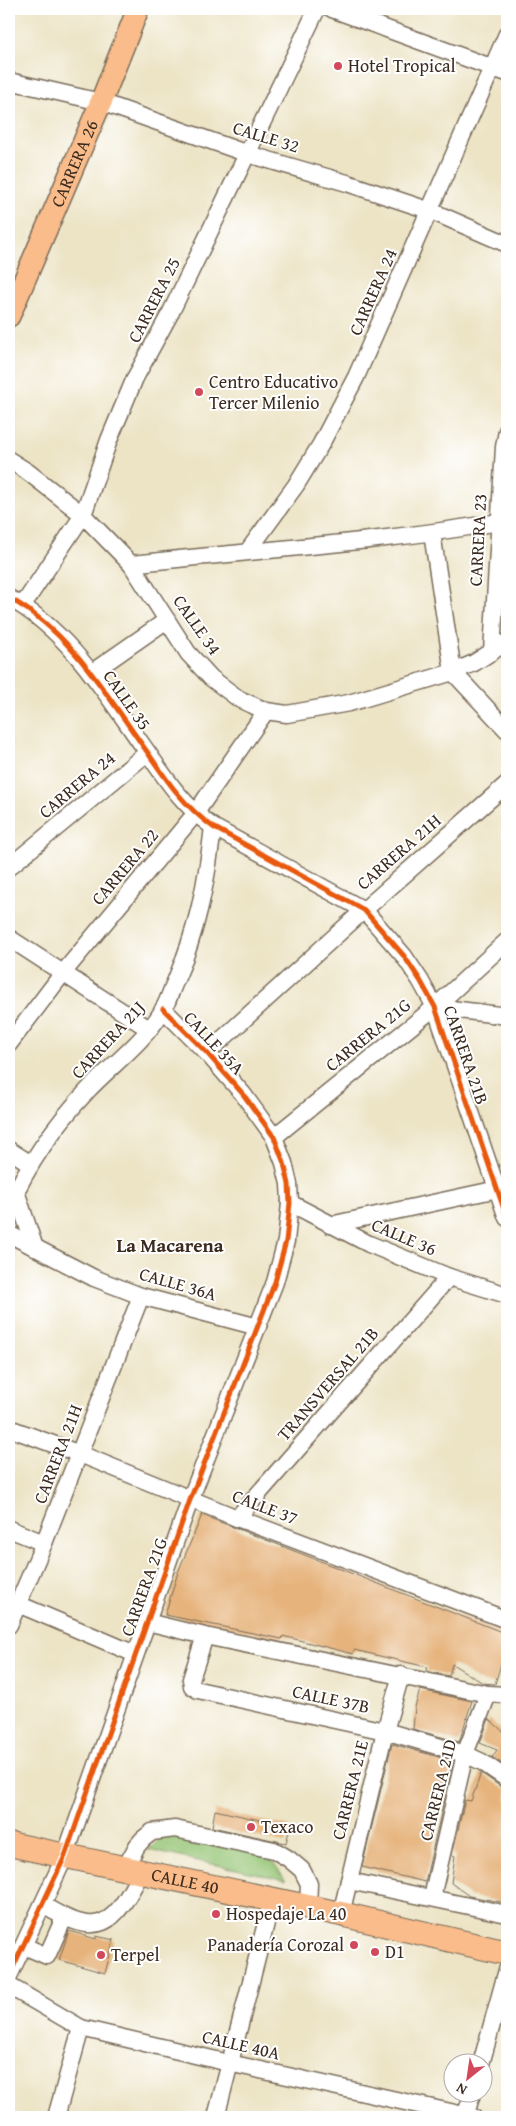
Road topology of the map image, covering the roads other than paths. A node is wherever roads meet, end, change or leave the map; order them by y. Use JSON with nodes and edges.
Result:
{"nodes":[{"id":1,"x":138,"y":9,"type":"edge"},
{"id":2,"x":317,"y":9,"type":"edge"},
{"id":3,"x":332,"y":9,"type":"edge"},
{"id":4,"x":507,"y":34,"type":"edge"},
{"id":5,"x":500,"y":70,"type":"edge"},
{"id":6,"x":9,"y":81,"type":"edge"},
{"id":7,"x":100,"y":102,"type":"junction"},
{"id":8,"x":248,"y":154,"type":"junction"},
{"id":9,"x":431,"y":211,"type":"junction"},
{"id":10,"x":507,"y":244,"type":"edge"},
{"id":11,"x":9,"y":316,"type":"edge"},
{"id":12,"x":507,"y":431,"type":"edge"},
{"id":13,"x":9,"y":460,"type":"edge"},
{"id":14,"x":83,"y":515,"type":"junction"},
{"id":15,"x":499,"y":522,"type":"junction"},
{"id":16,"x":432,"y":533,"type":"junction"},
{"id":17,"x":248,"y":551,"type":"junction"},
{"id":18,"x":131,"y":564,"type":"junction"},
{"id":19,"x":16,"y":602,"type":"edge"},
{"id":20,"x":167,"y":620,"type":"junction"},
{"id":21,"x":507,"y":642,"type":"edge"},
{"id":22,"x":492,"y":652,"type":"junction"},
{"id":23,"x":453,"y":672,"type":"junction"},
{"id":24,"x":91,"y":673,"type":"junction"},
{"id":25,"x":266,"y":710,"type":"junction"},
{"id":26,"x":507,"y":730,"type":"edge"},
{"id":27,"x":147,"y":753,"type":"junction"},
{"id":28,"x":507,"y":784,"type":"edge"},
{"id":29,"x":195,"y":814,"type":"junction"},
{"id":30,"x":213,"y":827,"type":"junction"},
{"id":31,"x":9,"y":867,"type":"edge"},
{"id":32,"x":364,"y":910,"type":"junction"},
{"id":33,"x":9,"y":938,"type":"edge"},
{"id":34,"x":507,"y":941,"type":"edge"},
{"id":35,"x":63,"y":973,"type":"junction"},
{"id":36,"x":435,"y":1007,"type":"junction"},
{"id":37,"x":163,"y":1009,"type":"junction"},
{"id":38,"x":507,"y":1016,"type":"edge"},
{"id":39,"x":149,"y":1030,"type":"junction"},
{"id":40,"x":9,"y":1044,"type":"edge"},
{"id":41,"x":208,"y":1053,"type":"junction"},
{"id":42,"x":274,"y":1137,"type":"junction"},
{"id":43,"x":9,"y":1150,"type":"edge"},
{"id":44,"x":31,"y":1164,"type":"junction"},
{"id":45,"x":502,"y":1189,"type":"edge"},
{"id":46,"x":12,"y":1198,"type":"edge"},
{"id":47,"x":290,"y":1203,"type":"junction"},
{"id":48,"x":507,"y":1218,"type":"edge"},
{"id":49,"x":330,"y":1225,"type":"junction"},
{"id":50,"x":9,"y":1234,"type":"edge"},
{"id":51,"x":35,"y":1248,"type":"junction"},
{"id":52,"x":449,"y":1277,"type":"junction"},
{"id":53,"x":507,"y":1295,"type":"edge"},
{"id":54,"x":141,"y":1296,"type":"junction"},
{"id":55,"x":258,"y":1327,"type":"junction"},
{"id":56,"x":9,"y":1428,"type":"edge"},
{"id":57,"x":80,"y":1454,"type":"junction"},
{"id":58,"x":190,"y":1500,"type":"junction"},
{"id":59,"x":238,"y":1518,"type":"junction"},
{"id":60,"x":9,"y":1529,"type":"edge"},
{"id":61,"x":44,"y":1543,"type":"junction"},
{"id":62,"x":18,"y":1604,"type":"junction"},
{"id":63,"x":507,"y":1620,"type":"edge"},
{"id":64,"x":147,"y":1622,"type":"junction"},
{"id":65,"x":9,"y":1625,"type":"edge"},
{"id":66,"x":205,"y":1636,"type":"junction"},
{"id":67,"x":135,"y":1654,"type":"junction"},
{"id":68,"x":401,"y":1675,"type":"junction"},
{"id":69,"x":488,"y":1694,"type":"junction"},
{"id":70,"x":507,"y":1695,"type":"edge"},
{"id":71,"x":385,"y":1731,"type":"junction"},
{"id":72,"x":465,"y":1754,"type":"junction"},
{"id":73,"x":507,"y":1779,"type":"edge"},
{"id":74,"x":9,"y":1844,"type":"edge"},
{"id":75,"x":65,"y":1856,"type":"junction"},
{"id":76,"x":133,"y":1870,"type":"junction"},
{"id":77,"x":349,"y":1881,"type":"junction"},
{"id":78,"x":432,"y":1897,"type":"junction"},
{"id":79,"x":272,"y":1900,"type":"junction"},
{"id":80,"x":43,"y":1905,"type":"junction"},
{"id":81,"x":308,"y":1907,"type":"junction"},
{"id":82,"x":341,"y":1914,"type":"junction"},
{"id":83,"x":507,"y":1914,"type":"edge"},
{"id":84,"x":64,"y":1918,"type":"junction"},
{"id":85,"x":24,"y":1946,"type":"junction"},
{"id":86,"x":507,"y":1953,"type":"edge"},
{"id":87,"x":507,"y":1970,"type":"edge"},
{"id":88,"x":9,"y":1976,"type":"edge"},
{"id":89,"x":9,"y":1986,"type":"edge"},
{"id":90,"x":82,"y":2028,"type":"junction"},
{"id":91,"x":484,"y":2054,"type":"edge"},
{"id":92,"x":229,"y":2063,"type":"junction"},
{"id":93,"x":470,"y":2104,"type":"edge"},
{"id":94,"x":56,"y":2117,"type":"edge"},
{"id":95,"x":216,"y":2117,"type":"edge"},
{"id":96,"x":468,"y":2117,"type":"edge"}],
"edges":[{"from":1,"to":7,"type":"main road","name":"CARRERA 26"},
{"from":2,"to":8,"type":"street","name":"CARRERA 25"},
{"from":3,"to":5,"type":"street"},
{"from":4,"to":5,"type":"street","name":"CARRERA 24"},
{"from":5,"to":9,"type":"street","name":"CARRERA 24"},
{"from":6,"to":7,"type":"street","name":"CALLE 32"},
{"from":7,"to":8,"type":"street","name":"CALLE 32"},
{"from":7,"to":11,"type":"main road","name":"CARRERA 26"},
{"from":8,"to":9,"type":"street","name":"CALLE 32"},
{"from":8,"to":14,"type":"street","name":"CARRERA 25"},
{"from":9,"to":10,"type":"street","name":"CALLE 32"},
{"from":9,"to":17,"type":"street","name":"CARRERA 24"},
{"from":12,"to":15,"type":"street","name":"CARRERA 23"},
{"from":13,"to":14,"type":"street","name":"CALLE 34"},
{"from":14,"to":18,"type":"street","name":"CALLE 34"},
{"from":14,"to":19,"type":"street","name":"CARRERA 25"},
{"from":15,"to":16,"type":"street"},
{"from":15,"to":22,"type":"street","name":"CARRERA 23"},
{"from":16,"to":17,"type":"street"},
{"from":16,"to":23,"type":"street"},
{"from":17,"to":18,"type":"street"},
{"from":18,"to":20,"type":"street","name":"CALLE 34"},
{"from":19,"to":24,"type":"street","name":"CALLE 35"},
{"from":20,"to":24,"type":"street"},
{"from":20,"to":25,"type":"street","name":"CALLE 34"},
{"from":21,"to":22,"type":"street"},
{"from":22,"to":23,"type":"street"},
{"from":23,"to":25,"type":"street","name":"CALLE 34"},
{"from":23,"to":26,"type":"street"},
{"from":24,"to":27,"type":"street","name":"CALLE 35"},
{"from":25,"to":29,"type":"street","name":"CARRERA 22"},
{"from":27,"to":29,"type":"street","name":"CALLE 35"},
{"from":27,"to":31,"type":"street","name":"CARRERA 24"},
{"from":28,"to":32,"type":"street","name":"CARRERA 21H"},
{"from":29,"to":30,"type":"street","name":"CALLE 35"},
{"from":29,"to":35,"type":"street","name":"CARRERA 22"},
{"from":30,"to":32,"type":"street","name":"CARRERA 21B"},
{"from":30,"to":37,"type":"street","name":"CARRERA 21J"},
{"from":32,"to":36,"type":"street","name":"CARRERA 21B"},
{"from":32,"to":41,"type":"street","name":"CARRERA 21H"},
{"from":33,"to":35,"type":"street"},
{"from":34,"to":36,"type":"street","name":"CARRERA 21G"},
{"from":35,"to":39,"type":"street"},
{"from":35,"to":40,"type":"street","name":"CARRERA 22"},
{"from":36,"to":38,"type":"street"},
{"from":36,"to":42,"type":"street","name":"CARRERA 21G"},
{"from":36,"to":45,"type":"street","name":"CARRERA 21B"},
{"from":37,"to":39,"type":"street","name":"CARRERA 21J"},
{"from":37,"to":41,"type":"street","name":"CALLE 35A"},
{"from":39,"to":44,"type":"street","name":"CARRERA 21J"},
{"from":41,"to":42,"type":"street","name":"CALLE 35A"},
{"from":42,"to":47,"type":"street","name":"CALLE 35A"},
{"from":43,"to":44,"type":"street"},
{"from":44,"to":46,"type":"street","name":"CARRERA 21J"},
{"from":45,"to":48,"type":"street","name":"CARRERA 21B"},
{"from":45,"to":49,"type":"street"},
{"from":46,"to":51,"type":"street"},
{"from":47,"to":49,"type":"street","name":"CALLE 36"},
{"from":47,"to":55,"type":"street","name":"CARRERA 21G"},
{"from":49,"to":52,"type":"street","name":"CALLE 36"},
{"from":50,"to":51,"type":"street","name":"CALLE 36A"},
{"from":51,"to":54,"type":"street","name":"CALLE 36A"},
{"from":52,"to":53,"type":"street","name":"CALLE 36"},
{"from":52,"to":59,"type":"street","name":"TRANSVERSAL 21B"},
{"from":54,"to":55,"type":"street","name":"CALLE 36A"},
{"from":54,"to":57,"type":"street","name":"CARRERA 21H"},
{"from":55,"to":58,"type":"street","name":"CARRERA 21G"},
{"from":56,"to":57,"type":"street","name":"CALLE 37"},
{"from":57,"to":58,"type":"street","name":"CALLE 37"},
{"from":57,"to":61,"type":"street","name":"CARRERA 21H"},
{"from":58,"to":59,"type":"street","name":"CALLE 37"},
{"from":58,"to":64,"type":"street","name":"CARRERA 21G"},
{"from":59,"to":63,"type":"street","name":"CALLE 37"},
{"from":60,"to":61,"type":"street"},
{"from":61,"to":62,"type":"street","name":"CARRERA 21H"},
{"from":62,"to":65,"type":"street","name":"CARRERA 21H"},
{"from":62,"to":67,"type":"street"},
{"from":64,"to":66,"type":"street","name":"CALLE 37B"},
{"from":64,"to":67,"type":"street","name":"CARRERA 21G"},
{"from":66,"to":68,"type":"street","name":"CALLE 37B"},
{"from":66,"to":71,"type":"street","name":"CALLE 37B"},
{"from":67,"to":75,"type":"street","name":"CARRERA 21G"},
{"from":68,"to":69,"type":"street","name":"CALLE 37B"},
{"from":68,"to":71,"type":"street","name":"CARRERA 21E"},
{"from":69,"to":70,"type":"street","name":"CALLE 37B"},
{"from":69,"to":72,"type":"street","name":"CARRERA 21D"},
{"from":71,"to":72,"type":"street","name":"CALLE 37B"},
{"from":71,"to":77,"type":"street","name":"CARRERA 21E"},
{"from":72,"to":73,"type":"street","name":"CALLE 37B"},
{"from":72,"to":78,"type":"street","name":"CARRERA 21D"},
{"from":74,"to":75,"type":"highway","name":"CALLE 40"},
{"from":75,"to":76,"type":"highway","name":"CALLE 40"},
{"from":75,"to":80,"type":"street","name":"CARRERA 21G"},
{"from":76,"to":79,"type":"highway","name":"CALLE 40"},
{"from":76,"to":81,"type":"street"},
{"from":76,"to":84,"type":"street"},
{"from":77,"to":78,"type":"street"},
{"from":77,"to":82,"type":"street","name":"CARRERA 21E"},
{"from":78,"to":83,"type":"street"},
{"from":79,"to":81,"type":"highway","name":"CALLE 40"},
{"from":79,"to":92,"type":"street"},
{"from":80,"to":84,"type":"street"},
{"from":80,"to":85,"type":"street","name":"CARRERA 21G"},
{"from":81,"to":82,"type":"highway","name":"CALLE 40"},
{"from":82,"to":86,"type":"highway","name":"CALLE 40"},
{"from":84,"to":85,"type":"street"},
{"from":85,"to":88,"type":"street","name":"CARRERA 21G"},
{"from":87,"to":91,"type":"street"},
{"from":89,"to":90,"type":"street","name":"CALLE 40A"},
{"from":90,"to":92,"type":"street","name":"CALLE 40A"},
{"from":90,"to":94,"type":"street"},
{"from":92,"to":95,"type":"street"},
{"from":92,"to":96,"type":"street","name":"CALLE 40A"},
{"from":93,"to":96,"type":"street"}]}
